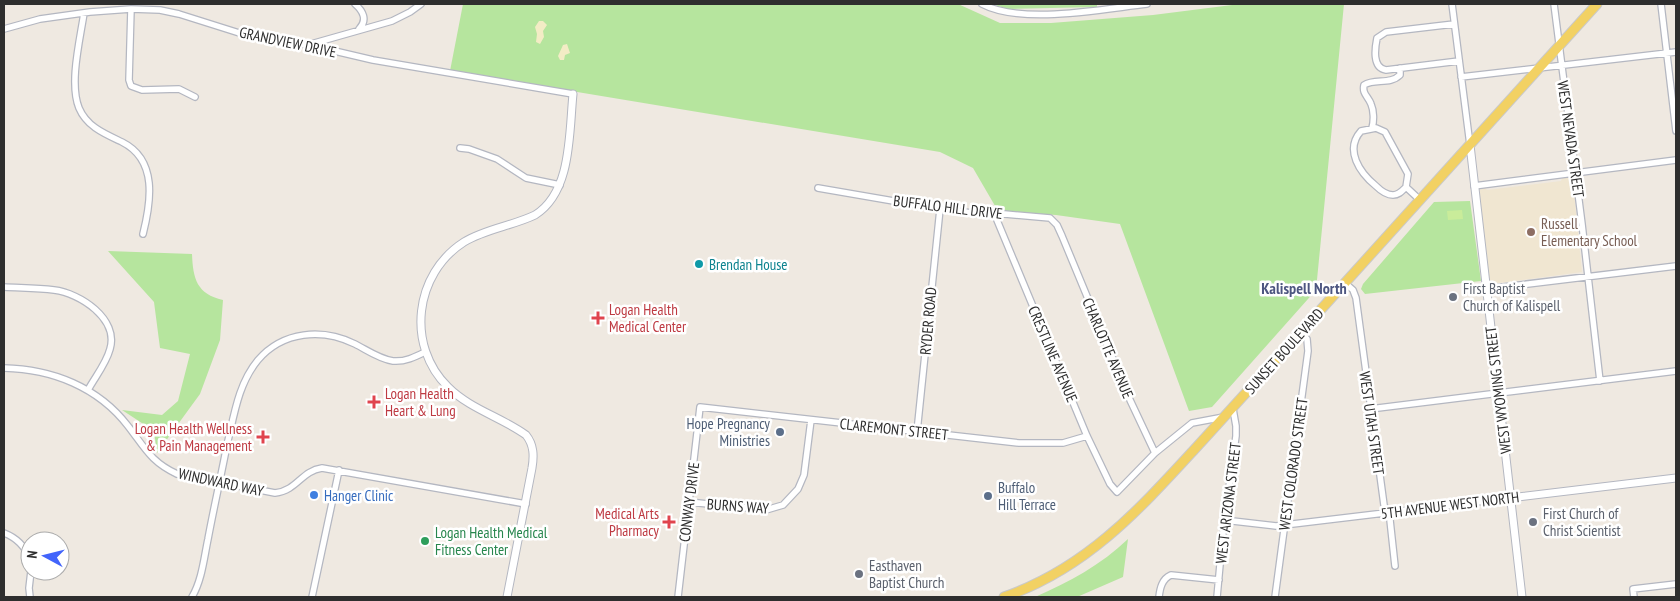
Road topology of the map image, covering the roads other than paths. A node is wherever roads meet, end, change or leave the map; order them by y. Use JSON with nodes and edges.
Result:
{"nodes":[{"id":1,"x":355,"y":4,"type":"edge"},
{"id":2,"x":421,"y":4,"type":"edge"},
{"id":3,"x":982,"y":4,"type":"edge"},
{"id":4,"x":1147,"y":4,"type":"edge"},
{"id":5,"x":1452,"y":4,"type":"edge"},
{"id":6,"x":1554,"y":4,"type":"edge"},
{"id":7,"x":1597,"y":4,"type":"edge"},
{"id":8,"x":1662,"y":4,"type":"edge"},
{"id":9,"x":1095,"y":7,"type":"edge"},
{"id":10,"x":130,"y":9,"type":"junction"},
{"id":11,"x":84,"y":13,"type":"junction"},
{"id":12,"x":1454,"y":24,"type":"junction"},
{"id":13,"x":4,"y":29,"type":"edge"},
{"id":14,"x":358,"y":30,"type":"junction"},
{"id":15,"x":309,"y":45,"type":"junction"},
{"id":16,"x":1559,"y":46,"type":"junction"},
{"id":17,"x":1676,"y":52,"type":"edge"},
{"id":18,"x":1667,"y":54,"type":"junction"},
{"id":19,"x":1459,"y":61,"type":"junction"},
{"id":20,"x":1561,"y":65,"type":"junction"},
{"id":21,"x":1540,"y":67,"type":"junction"},
{"id":22,"x":1400,"y":68,"type":"junction"},
{"id":23,"x":1461,"y":77,"type":"junction"},
{"id":24,"x":573,"y":94,"type":"joint"},
{"id":25,"x":195,"y":97,"type":"dead end"},
{"id":26,"x":1372,"y":128,"type":"junction"},
{"id":27,"x":1676,"y":131,"type":"edge"},
{"id":28,"x":1470,"y":145,"type":"junction"},
{"id":29,"x":460,"y":148,"type":"dead end"},
{"id":30,"x":1676,"y":160,"type":"edge"},
{"id":31,"x":1576,"y":172,"type":"junction"},
{"id":32,"x":560,"y":185,"type":"junction"},
{"id":33,"x":1474,"y":186,"type":"junction"},
{"id":34,"x":1406,"y":187,"type":"junction"},
{"id":35,"x":818,"y":188,"type":"dead end"},
{"id":36,"x":1420,"y":200,"type":"junction"},
{"id":37,"x":940,"y":209,"type":"junction"},
{"id":38,"x":994,"y":213,"type":"junction"},
{"id":39,"x":143,"y":234,"type":"dead end"},
{"id":40,"x":1065,"y":242,"type":"joint"},
{"id":41,"x":1676,"y":266,"type":"edge"},
{"id":42,"x":1588,"y":277,"type":"junction"},
{"id":43,"x":1345,"y":283,"type":"junction"},
{"id":44,"x":4,"y":287,"type":"edge"},
{"id":45,"x":1486,"y":290,"type":"junction"},
{"id":46,"x":1301,"y":332,"type":"junction"},
{"id":47,"x":426,"y":352,"type":"junction"},
{"id":48,"x":4,"y":368,"type":"edge"},
{"id":49,"x":1676,"y":371,"type":"edge"},
{"id":50,"x":1600,"y":381,"type":"junction"},
{"id":51,"x":88,"y":390,"type":"junction"},
{"id":52,"x":1498,"y":393,"type":"junction"},
{"id":53,"x":700,"y":407,"type":"joint"},
{"id":54,"x":1233,"y":409,"type":"junction"},
{"id":55,"x":1370,"y":409,"type":"junction"},
{"id":56,"x":1226,"y":416,"type":"junction"},
{"id":57,"x":812,"y":420,"type":"junction"},
{"id":58,"x":917,"y":432,"type":"junction"},
{"id":59,"x":1088,"y":436,"type":"junction"},
{"id":60,"x":1155,"y":453,"type":"junction"},
{"id":61,"x":339,"y":470,"type":"junction"},
{"id":62,"x":1676,"y":478,"type":"edge"},
{"id":63,"x":219,"y":483,"type":"junction"},
{"id":64,"x":1510,"y":498,"type":"junction"},
{"id":65,"x":689,"y":502,"type":"junction"},
{"id":66,"x":526,"y":504,"type":"junction"},
{"id":67,"x":1387,"y":513,"type":"junction"},
{"id":68,"x":1224,"y":520,"type":"junction"},
{"id":69,"x":1284,"y":526,"type":"junction"},
{"id":70,"x":4,"y":533,"type":"edge"},
{"id":71,"x":20,"y":543,"type":"edge"},
{"id":72,"x":1395,"y":566,"type":"dead end"},
{"id":73,"x":1219,"y":580,"type":"junction"},
{"id":74,"x":30,"y":581,"type":"edge"},
{"id":75,"x":1676,"y":584,"type":"edge"},
{"id":76,"x":30,"y":597,"type":"edge"},
{"id":77,"x":192,"y":597,"type":"edge"},
{"id":78,"x":312,"y":597,"type":"edge"},
{"id":79,"x":507,"y":597,"type":"edge"},
{"id":80,"x":678,"y":597,"type":"edge"},
{"id":81,"x":1004,"y":597,"type":"edge"},
{"id":82,"x":1159,"y":597,"type":"edge"},
{"id":83,"x":1217,"y":597,"type":"edge"},
{"id":84,"x":1275,"y":597,"type":"edge"},
{"id":85,"x":1522,"y":597,"type":"edge"},
{"id":86,"x":1634,"y":597,"type":"edge"}],
"edges":[{"from":1,"to":14,"type":"street"},
{"from":2,"to":14,"type":"street"},
{"from":3,"to":9,"type":"street"},
{"from":4,"to":9,"type":"street"},
{"from":5,"to":12,"type":"street","name":"WEST WYOMING STREET"},
{"from":6,"to":16,"type":"street","name":"WEST NEVADA STREET"},
{"from":7,"to":16,"type":"main road","name":"SUNSET BOULEVARD"},
{"from":8,"to":18,"type":"street"},
{"from":10,"to":11,"type":"street","name":"GRANDVIEW DRIVE"},
{"from":10,"to":15,"type":"street","name":"GRANDVIEW DRIVE"},
{"from":10,"to":25,"type":"street"},
{"from":11,"to":13,"type":"street","name":"GRANDVIEW DRIVE"},
{"from":11,"to":39,"type":"street"},
{"from":12,"to":19,"type":"street","name":"WEST WYOMING STREET"},
{"from":12,"to":22,"type":"street"},
{"from":14,"to":15,"type":"street"},
{"from":15,"to":24,"type":"street","name":"GRANDVIEW DRIVE"},
{"from":16,"to":20,"type":"street","name":"WEST NEVADA STREET"},
{"from":16,"to":21,"type":"main road","name":"SUNSET BOULEVARD"},
{"from":17,"to":18,"type":"street"},
{"from":18,"to":20,"type":"street"},
{"from":18,"to":27,"type":"street"},
{"from":19,"to":22,"type":"street"},
{"from":19,"to":23,"type":"street","name":"WEST WYOMING STREET"},
{"from":20,"to":21,"type":"street"},
{"from":20,"to":31,"type":"street","name":"WEST NEVADA STREET"},
{"from":21,"to":23,"type":"street"},
{"from":21,"to":28,"type":"main road","name":"SUNSET BOULEVARD"},
{"from":22,"to":26,"type":"street"},
{"from":23,"to":28,"type":"street","name":"WEST WYOMING STREET"},
{"from":24,"to":32,"type":"street"},
{"from":26,"to":34,"type":"street"},
{"from":26,"to":34,"type":"street"},
{"from":28,"to":33,"type":"street","name":"WEST WYOMING STREET"},
{"from":28,"to":36,"type":"main road","name":"SUNSET BOULEVARD"},
{"from":29,"to":32,"type":"street"},
{"from":30,"to":31,"type":"street"},
{"from":31,"to":33,"type":"street"},
{"from":31,"to":42,"type":"street","name":"WEST NEVADA STREET"},
{"from":32,"to":47,"type":"street"},
{"from":33,"to":45,"type":"street","name":"WEST WYOMING STREET"},
{"from":34,"to":36,"type":"street"},
{"from":35,"to":37,"type":"street","name":"BUFFALO HILL DRIVE"},
{"from":36,"to":43,"type":"main road","name":"SUNSET BOULEVARD"},
{"from":37,"to":38,"type":"street","name":"BUFFALO HILL DRIVE"},
{"from":37,"to":58,"type":"street","name":"RYDER ROAD"},
{"from":38,"to":40,"type":"street","name":"BUFFALO HILL DRIVE"},
{"from":38,"to":59,"type":"street","name":"CRESTLINE AVENUE"},
{"from":40,"to":60,"type":"street","name":"CHARLOTTE AVENUE"},
{"from":41,"to":42,"type":"street"},
{"from":42,"to":45,"type":"street"},
{"from":42,"to":50,"type":"street","name":"WEST NEVADA STREET"},
{"from":43,"to":46,"type":"main road","name":"SUNSET BOULEVARD"},
{"from":43,"to":55,"type":"street","name":"WEST UTAH STREET"},
{"from":44,"to":51,"type":"street"},
{"from":45,"to":52,"type":"street","name":"WEST WYOMING STREET"},
{"from":46,"to":54,"type":"main road","name":"SUNSET BOULEVARD"},
{"from":46,"to":69,"type":"street","name":"WEST COLORADO STREET"},
{"from":47,"to":63,"type":"street"},
{"from":47,"to":66,"type":"street"},
{"from":48,"to":51,"type":"street","name":"WINDWARD WAY"},
{"from":49,"to":50,"type":"street"},
{"from":50,"to":52,"type":"street"},
{"from":51,"to":63,"type":"street","name":"WINDWARD WAY"},
{"from":52,"to":55,"type":"street"},
{"from":52,"to":64,"type":"street","name":"WEST WYOMING STREET"},
{"from":53,"to":57,"type":"street","name":"CLAREMONT STREET"},
{"from":53,"to":65,"type":"street","name":"CONWAY DRIVE"},
{"from":54,"to":56,"type":"main road","name":"SUNSET BOULEVARD"},
{"from":54,"to":68,"type":"street","name":"WEST ARIZONA STREET"},
{"from":55,"to":67,"type":"street","name":"WEST UTAH STREET"},
{"from":56,"to":60,"type":"street"},
{"from":56,"to":81,"type":"main road","name":"SUNSET BOULEVARD"},
{"from":57,"to":58,"type":"street","name":"CLAREMONT STREET"},
{"from":57,"to":65,"type":"street","name":"BURNS WAY"},
{"from":58,"to":59,"type":"street","name":"CLAREMONT STREET"},
{"from":59,"to":60,"type":"street","name":"CRESTLINE AVENUE"},
{"from":61,"to":63,"type":"street","name":"WINDWARD WAY"},
{"from":61,"to":66,"type":"street","name":"WINDWARD WAY"},
{"from":61,"to":78,"type":"street"},
{"from":62,"to":64,"type":"street","name":"5TH AVENUE WEST NORTH"},
{"from":63,"to":77,"type":"street"},
{"from":64,"to":67,"type":"street","name":"5TH AVENUE WEST NORTH"},
{"from":64,"to":85,"type":"street","name":"WEST WYOMING STREET"},
{"from":65,"to":80,"type":"street","name":"CONWAY DRIVE"},
{"from":66,"to":79,"type":"street"},
{"from":67,"to":69,"type":"street","name":"5TH AVENUE WEST NORTH"},
{"from":67,"to":72,"type":"street","name":"WEST UTAH STREET"},
{"from":68,"to":69,"type":"street","name":"5TH AVENUE WEST NORTH"},
{"from":68,"to":73,"type":"street","name":"WEST ARIZONA STREET"},
{"from":69,"to":84,"type":"street","name":"WEST COLORADO STREET"},
{"from":70,"to":71,"type":"street"},
{"from":73,"to":82,"type":"street"},
{"from":73,"to":83,"type":"street","name":"WEST ARIZONA STREET"},
{"from":74,"to":76,"type":"street"},
{"from":75,"to":86,"type":"street"}]}
